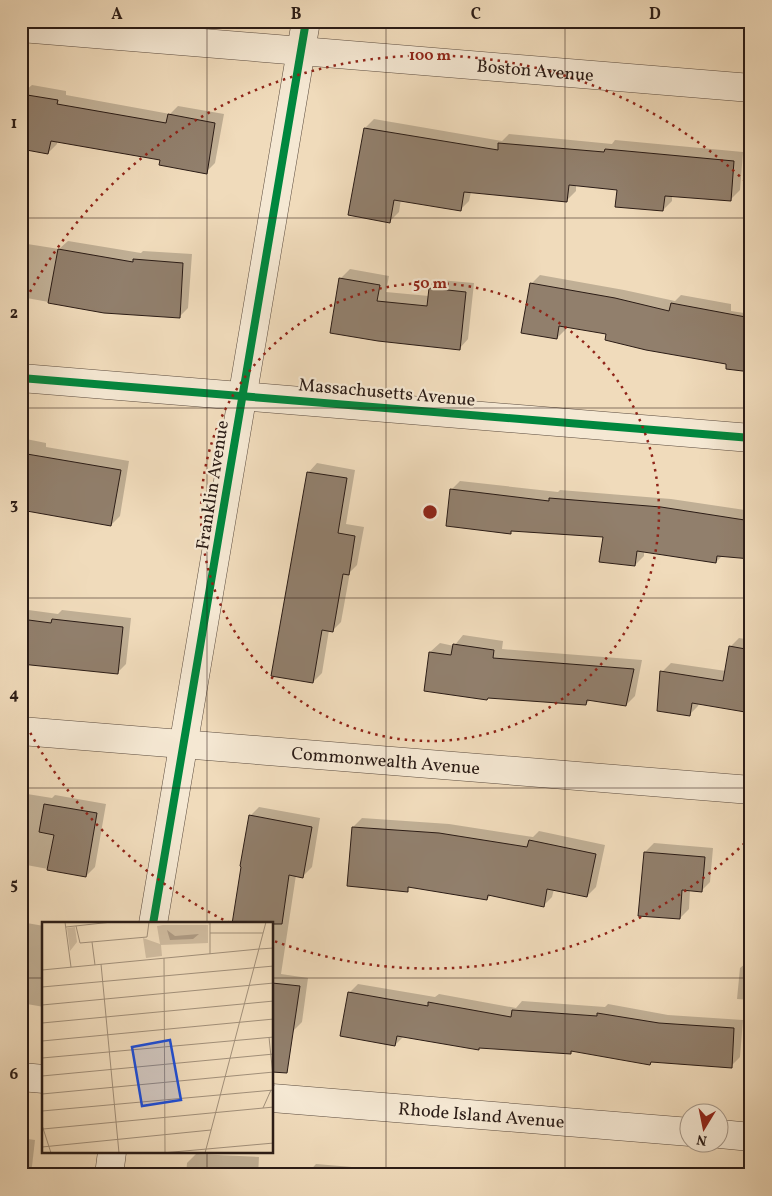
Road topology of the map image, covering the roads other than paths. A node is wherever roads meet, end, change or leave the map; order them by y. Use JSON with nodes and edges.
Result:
{"nodes":[{"id":1,"x":306,"y":21,"type":"edge"},
{"id":2,"x":21,"y":28,"type":"edge"},
{"id":3,"x":300,"y":51,"type":"junction"},
{"id":4,"x":751,"y":88,"type":"edge"},
{"id":5,"x":21,"y":378,"type":"edge"},
{"id":6,"x":242,"y":396,"type":"junction"},
{"id":7,"x":751,"y":438,"type":"edge"},
{"id":8,"x":21,"y":731,"type":"edge"},
{"id":9,"x":184,"y":743,"type":"junction"},
{"id":10,"x":751,"y":790,"type":"edge"},
{"id":11,"x":152,"y":922,"type":"edge"},
{"id":12,"x":21,"y":1077,"type":"edge"},
{"id":13,"x":42,"y":1079,"type":"edge"},
{"id":14,"x":274,"y":1098,"type":"edge"},
{"id":15,"x":680,"y":1131,"type":"edge"},
{"id":16,"x":730,"y":1135,"type":"edge"},
{"id":17,"x":751,"y":1137,"type":"edge"},
{"id":18,"x":112,"y":1154,"type":"edge"},
{"id":19,"x":108,"y":1175,"type":"edge"}],
"edges":[{"from":1,"to":3,"type":"street","name":"Franklin Avenue"},
{"from":2,"to":3,"type":"street","name":"Boston Avenue"},
{"from":3,"to":4,"type":"street","name":"Boston Avenue"},
{"from":3,"to":6,"type":"street","name":"Franklin Avenue"},
{"from":5,"to":6,"type":"street","name":"Massachusetts Avenue"},
{"from":6,"to":7,"type":"street","name":"Massachusetts Avenue"},
{"from":6,"to":9,"type":"street","name":"Franklin Avenue"},
{"from":8,"to":9,"type":"street","name":"Commonwealth Avenue"},
{"from":9,"to":10,"type":"street","name":"Commonwealth Avenue"},
{"from":9,"to":11,"type":"street","name":"Franklin Avenue"},
{"from":12,"to":13,"type":"street"},
{"from":14,"to":15,"type":"street","name":"Rhode Island Avenue"},
{"from":16,"to":17,"type":"street"},
{"from":18,"to":19,"type":"street"}]}
